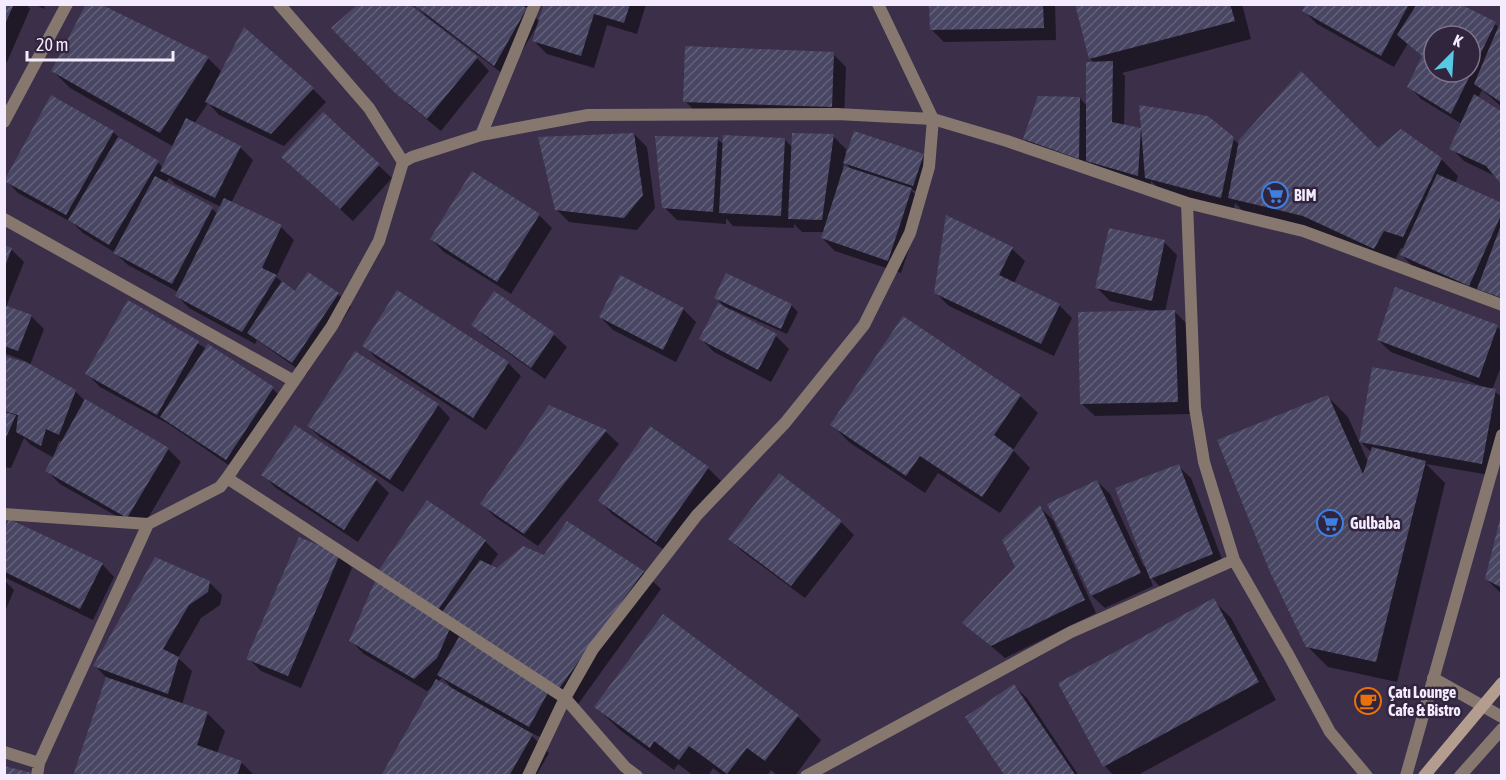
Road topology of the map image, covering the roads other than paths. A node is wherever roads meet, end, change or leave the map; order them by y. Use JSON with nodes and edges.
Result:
{"nodes":[{"id":1,"x":67,"y":4,"type":"edge"},
{"id":2,"x":279,"y":4,"type":"edge"},
{"id":3,"x":535,"y":4,"type":"edge"},
{"id":4,"x":878,"y":4,"type":"edge"},
{"id":5,"x":933,"y":119,"type":"junction"},
{"id":6,"x":4,"y":122,"type":"edge"},
{"id":7,"x":481,"y":135,"type":"junction"},
{"id":8,"x":403,"y":162,"type":"junction"},
{"id":9,"x":1187,"y":203,"type":"junction"},
{"id":10,"x":4,"y":219,"type":"edge"},
{"id":11,"x":1502,"y":305,"type":"edge"},
{"id":12,"x":294,"y":381,"type":"junction"},
{"id":13,"x":1502,"y":435,"type":"edge"},
{"id":14,"x":227,"y":478,"type":"junction"},
{"id":15,"x":4,"y":514,"type":"edge"},
{"id":16,"x":148,"y":524,"type":"junction"},
{"id":17,"x":1233,"y":560,"type":"junction"},
{"id":18,"x":1433,"y":678,"type":"junction"},
{"id":19,"x":1502,"y":683,"type":"edge"},
{"id":20,"x":565,"y":698,"type":"junction"},
{"id":21,"x":1482,"y":706,"type":"junction"},
{"id":22,"x":1502,"y":717,"type":"edge"},
{"id":23,"x":1502,"y":729,"type":"edge"},
{"id":24,"x":4,"y":752,"type":"edge"},
{"id":25,"x":38,"y":769,"type":"edge"},
{"id":26,"x":528,"y":776,"type":"edge"},
{"id":27,"x":638,"y":776,"type":"edge"},
{"id":28,"x":806,"y":776,"type":"edge"},
{"id":29,"x":1367,"y":776,"type":"edge"},
{"id":30,"x":1406,"y":776,"type":"edge"},
{"id":31,"x":1424,"y":776,"type":"edge"},
{"id":32,"x":1460,"y":776,"type":"edge"}],
"edges":[{"from":1,"to":6,"type":"street"},
{"from":2,"to":8,"type":"street"},
{"from":3,"to":7,"type":"street"},
{"from":4,"to":5,"type":"street"},
{"from":5,"to":7,"type":"street"},
{"from":5,"to":9,"type":"street"},
{"from":5,"to":20,"type":"street"},
{"from":7,"to":8,"type":"street"},
{"from":8,"to":12,"type":"street"},
{"from":9,"to":11,"type":"street"},
{"from":9,"to":17,"type":"street"},
{"from":10,"to":12,"type":"street"},
{"from":12,"to":14,"type":"street"},
{"from":13,"to":18,"type":"street"},
{"from":14,"to":16,"type":"street"},
{"from":14,"to":20,"type":"street"},
{"from":15,"to":16,"type":"street"},
{"from":16,"to":25,"type":"street"},
{"from":17,"to":28,"type":"street"},
{"from":17,"to":29,"type":"street"},
{"from":18,"to":21,"type":"street"},
{"from":18,"to":30,"type":"street"},
{"from":19,"to":21,"type":"street"},
{"from":20,"to":26,"type":"street"},
{"from":20,"to":27,"type":"street"},
{"from":21,"to":22,"type":"street"},
{"from":21,"to":31,"type":"street"},
{"from":23,"to":32,"type":"street"},
{"from":24,"to":25,"type":"street"}]}
